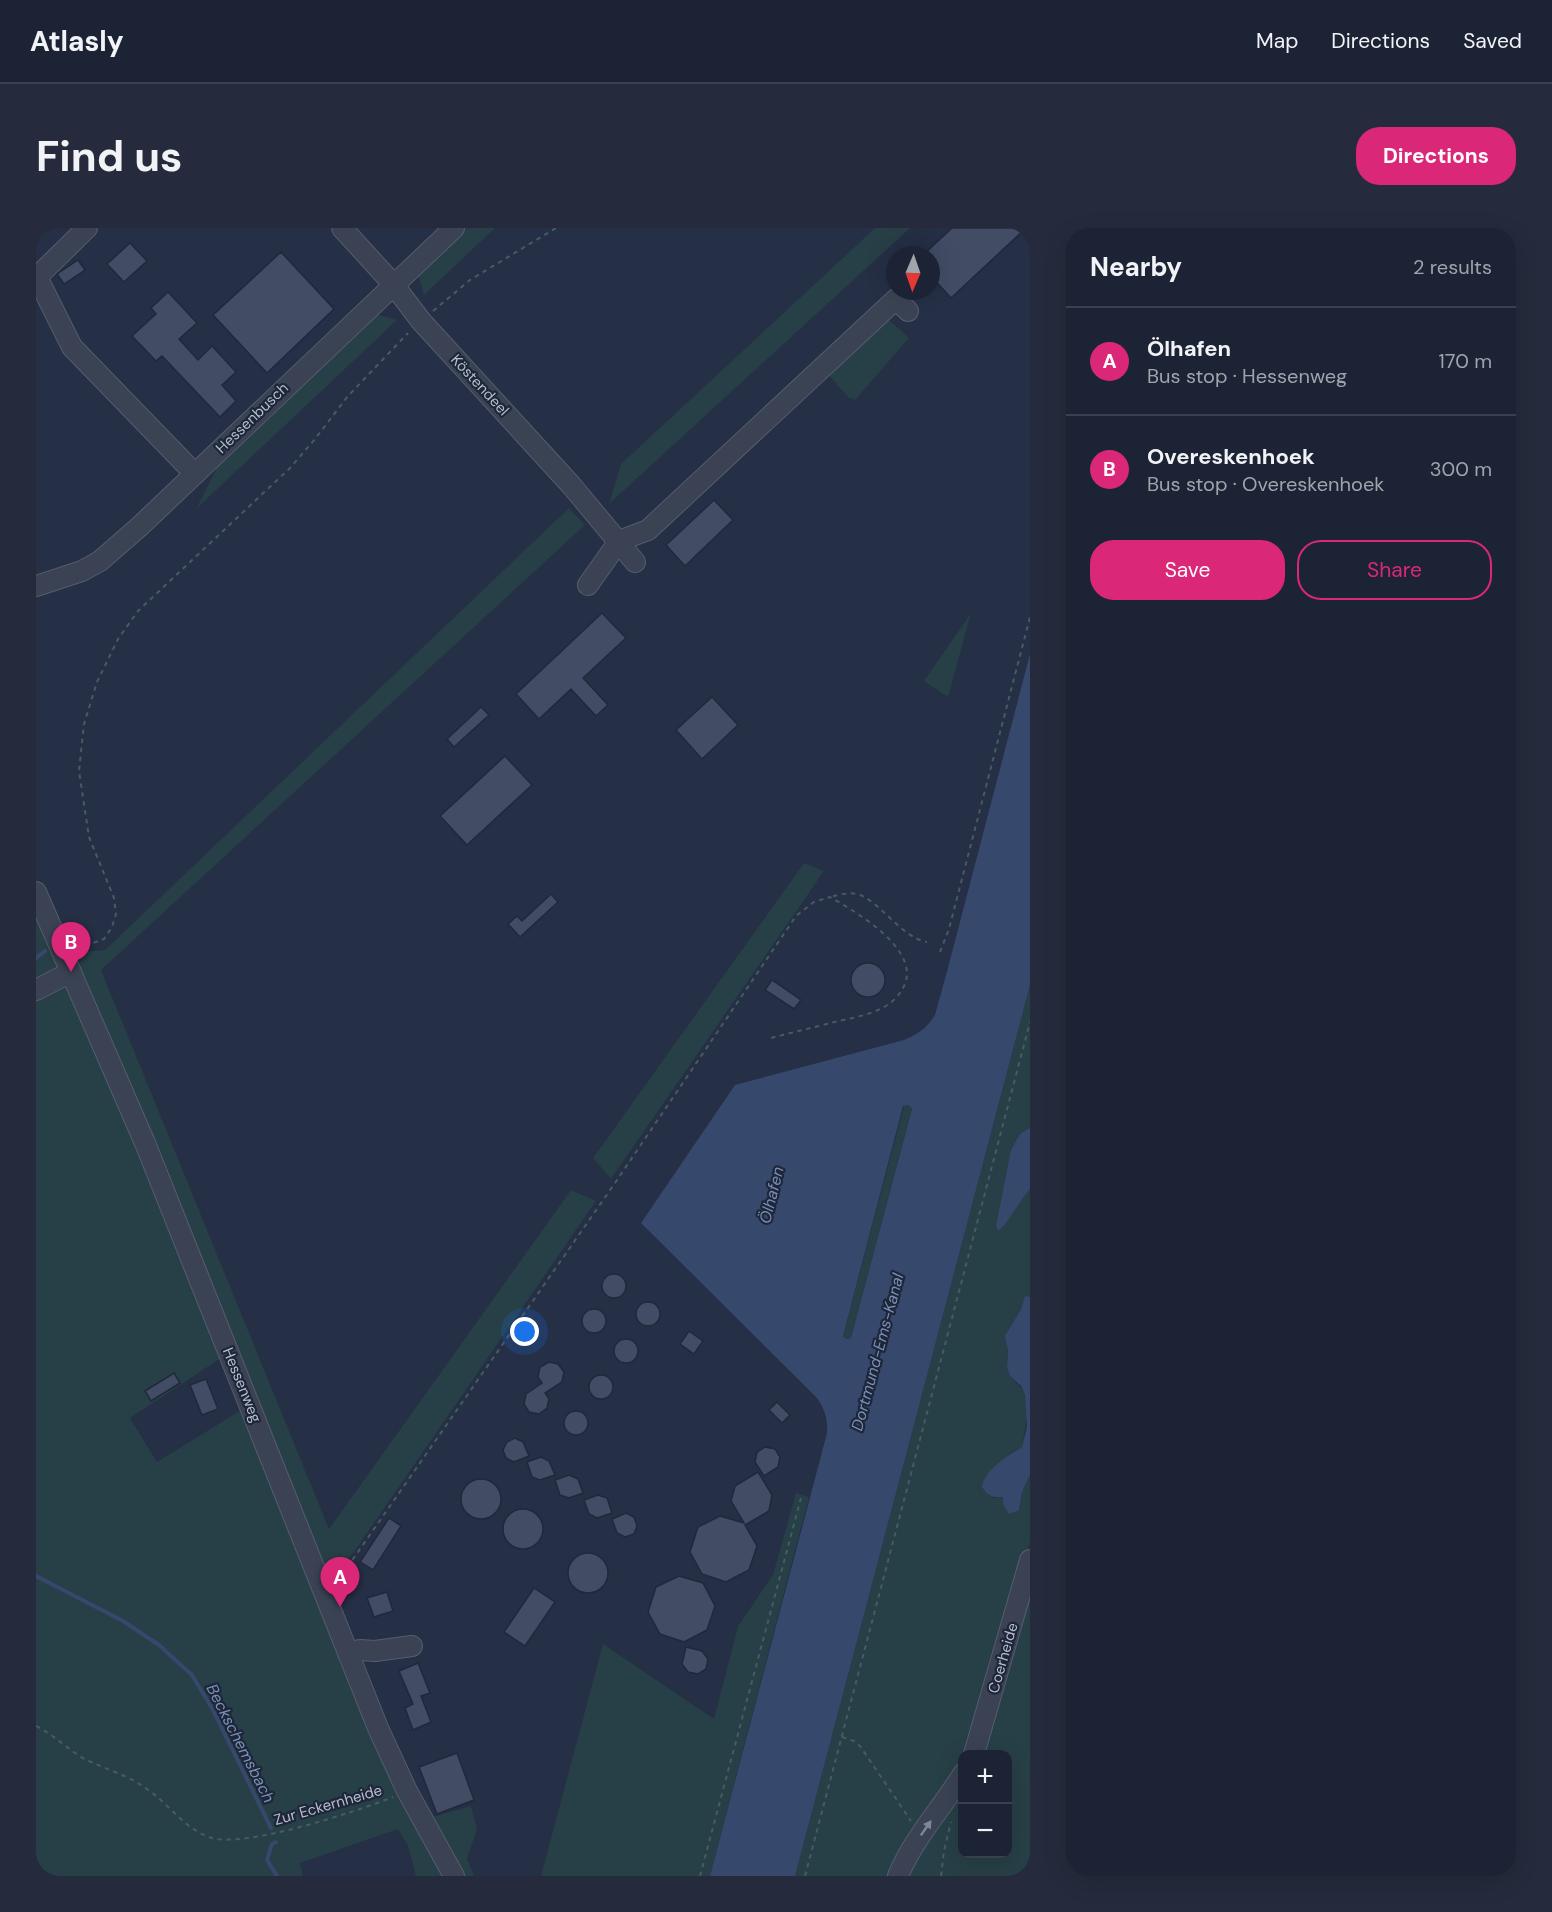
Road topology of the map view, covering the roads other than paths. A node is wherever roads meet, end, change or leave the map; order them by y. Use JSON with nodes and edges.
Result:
{"nodes":[{"id":1,"x":87,"y":228,"type":"edge"},
{"id":2,"x":342,"y":228,"type":"edge"},
{"id":3,"x":454,"y":228,"type":"edge"},
{"id":4,"x":37,"y":276,"type":"edge"},
{"id":5,"x":393,"y":284,"type":"junction"},
{"id":6,"x":908,"y":311,"type":"dead end"},
{"id":7,"x":195,"y":474,"type":"junction"},
{"id":8,"x":619,"y":541,"type":"junction"},
{"id":9,"x":635,"y":562,"type":"dead end"},
{"id":10,"x":588,"y":585,"type":"dead end"},
{"id":11,"x":36,"y":586,"type":"edge"},
{"id":12,"x":36,"y":892,"type":"edge"},
{"id":13,"x":71,"y":972,"type":"junction"},
{"id":14,"x":36,"y":990,"type":"edge"},
{"id":15,"x":1030,"y":1560,"type":"edge"},
{"id":16,"x":412,"y":1646,"type":"dead end"},
{"id":17,"x":359,"y":1647,"type":"junction"},
{"id":18,"x":975,"y":1750,"type":"edge"},
{"id":19,"x":958,"y":1782,"type":"edge"},
{"id":20,"x":454,"y":1876,"type":"edge"},
{"id":21,"x":898,"y":1876,"type":"edge"}],
"edges":[{"from":1,"to":4,"type":"street"},
{"from":2,"to":5,"type":"street","name":"Köstendeel"},
{"from":3,"to":5,"type":"street","name":"Hessenbusch"},
{"from":4,"to":7,"type":"street"},
{"from":5,"to":7,"type":"street","name":"Hessenbusch"},
{"from":5,"to":8,"type":"street","name":"Köstendeel"},
{"from":6,"to":8,"type":"street"},
{"from":7,"to":11,"type":"street","name":"Hessenbusch"},
{"from":8,"to":9,"type":"street","name":"Köstendeel"},
{"from":8,"to":10,"type":"street"},
{"from":12,"to":13,"type":"street","name":"Hessenweg"},
{"from":13,"to":14,"type":"street"},
{"from":13,"to":17,"type":"street","name":"Hessenweg"},
{"from":15,"to":18,"type":"street","name":"Coerheide"},
{"from":16,"to":17,"type":"street"},
{"from":17,"to":20,"type":"street","name":"Hessenweg"},
{"from":21,"to":19,"type":"street","one_way":true}]}
